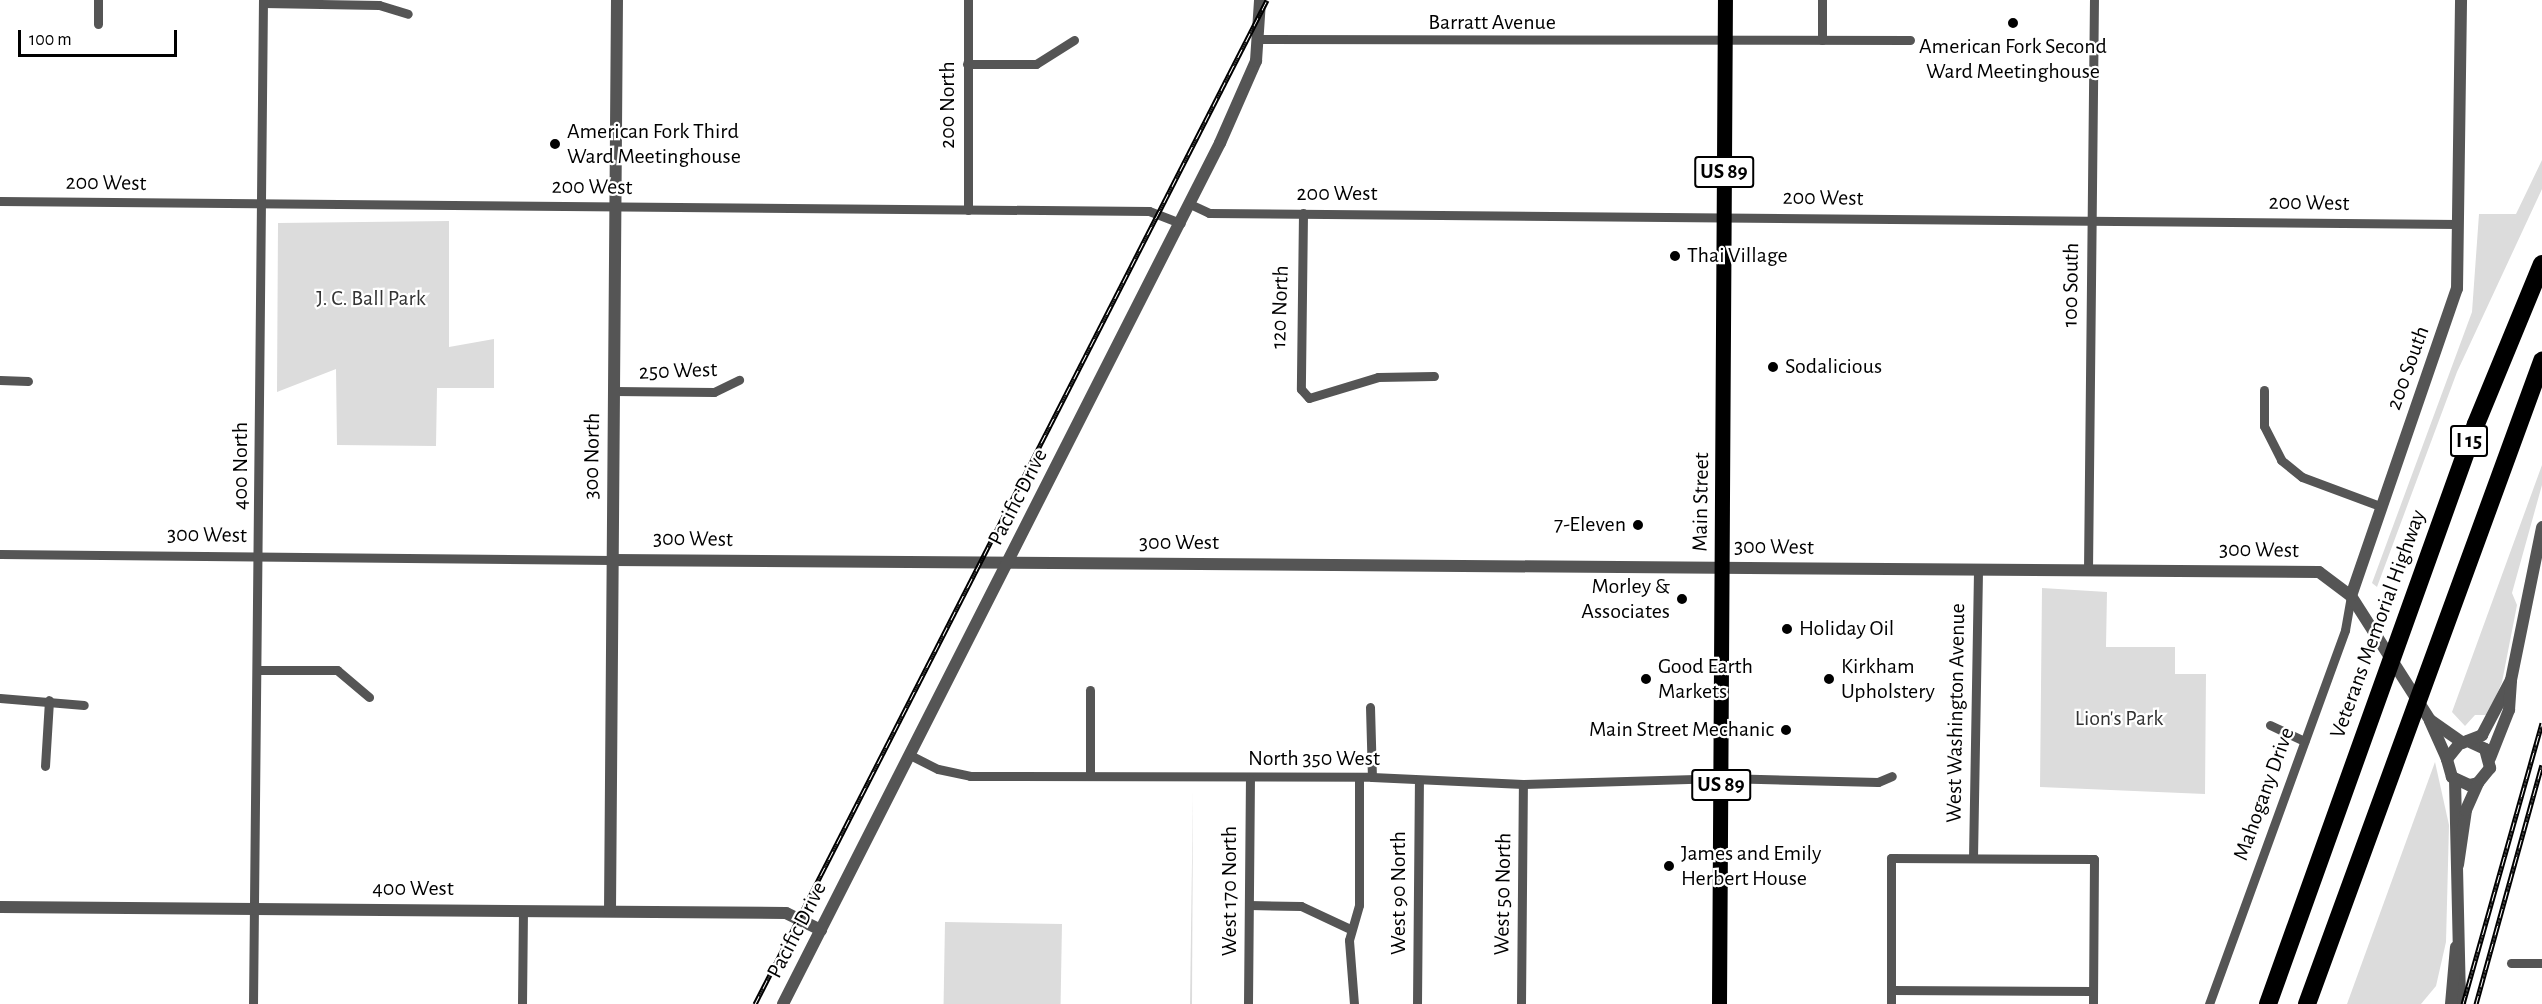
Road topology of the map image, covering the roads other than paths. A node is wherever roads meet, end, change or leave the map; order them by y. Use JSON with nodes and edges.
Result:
{"nodes":[{"id":1,"x":98,"y":0,"type":"edge"},
{"id":2,"x":617,"y":0,"type":"edge"},
{"id":3,"x":968,"y":0,"type":"edge"},
{"id":4,"x":1260,"y":0,"type":"edge"},
{"id":5,"x":1725,"y":0,"type":"edge"},
{"id":6,"x":1822,"y":0,"type":"edge"},
{"id":7,"x":2094,"y":0,"type":"edge"},
{"id":8,"x":2462,"y":0,"type":"edge"},
{"id":9,"x":263,"y":2,"type":"edge"},
{"id":10,"x":408,"y":14,"type":"dead end"},
{"id":11,"x":98,"y":24,"type":"dead end"},
{"id":12,"x":1259,"y":39,"type":"junction"},
{"id":13,"x":1074,"y":40,"type":"dead end"},
{"id":14,"x":1822,"y":40,"type":"junction"},
{"id":15,"x":1910,"y":40,"type":"dead end"},
{"id":16,"x":1724,"y":42,"type":"junction"},
{"id":17,"x":967,"y":64,"type":"junction"},
{"id":18,"x":0,"y":201,"type":"edge"},
{"id":19,"x":262,"y":204,"type":"junction"},
{"id":20,"x":1190,"y":204,"type":"junction"},
{"id":21,"x":615,"y":207,"type":"junction"},
{"id":22,"x":968,"y":210,"type":"junction"},
{"id":23,"x":1303,"y":213,"type":"junction"},
{"id":24,"x":1723,"y":217,"type":"junction"},
{"id":25,"x":2091,"y":221,"type":"junction"},
{"id":26,"x":1180,"y":224,"type":"junction"},
{"id":27,"x":2458,"y":224,"type":"junction"},
{"id":28,"x":2542,"y":264,"type":"edge"},
{"id":29,"x":2542,"y":361,"type":"edge"},
{"id":30,"x":1434,"y":376,"type":"dead end"},
{"id":31,"x":0,"y":380,"type":"edge"},
{"id":32,"x":740,"y":380,"type":"dead end"},
{"id":33,"x":28,"y":381,"type":"dead end"},
{"id":34,"x":2264,"y":390,"type":"dead end"},
{"id":35,"x":614,"y":391,"type":"junction"},
{"id":36,"x":2380,"y":506,"type":"junction"},
{"id":37,"x":2542,"y":527,"type":"edge"},
{"id":38,"x":0,"y":554,"type":"edge"},
{"id":39,"x":260,"y":556,"type":"junction"},
{"id":40,"x":612,"y":560,"type":"junction"},
{"id":41,"x":1008,"y":563,"type":"junction"},
{"id":42,"x":1722,"y":567,"type":"junction"},
{"id":43,"x":1978,"y":570,"type":"junction"},
{"id":44,"x":2088,"y":570,"type":"junction"},
{"id":45,"x":2350,"y":596,"type":"junction"},
{"id":46,"x":258,"y":670,"type":"junction"},
{"id":47,"x":2511,"y":680,"type":"junction"},
{"id":48,"x":1090,"y":690,"type":"dead end"},
{"id":49,"x":369,"y":697,"type":"dead end"},
{"id":50,"x":0,"y":698,"type":"edge"},
{"id":51,"x":49,"y":700,"type":"junction"},
{"id":52,"x":84,"y":705,"type":"dead end"},
{"id":53,"x":1370,"y":707,"type":"dead end"},
{"id":54,"x":2430,"y":720,"type":"junction"},
{"id":55,"x":2270,"y":724,"type":"dead end"},
{"id":56,"x":2304,"y":741,"type":"junction"},
{"id":57,"x":2466,"y":742,"type":"junction"},
{"id":58,"x":910,"y":755,"type":"junction"},
{"id":59,"x":2490,"y":758,"type":"junction"},
{"id":60,"x":2447,"y":759,"type":"junction"},
{"id":61,"x":45,"y":766,"type":"dead end"},
{"id":62,"x":1090,"y":776,"type":"junction"},
{"id":63,"x":1892,"y":776,"type":"dead end"},
{"id":64,"x":1359,"y":777,"type":"junction"},
{"id":65,"x":1372,"y":777,"type":"junction"},
{"id":66,"x":1722,"y":778,"type":"junction"},
{"id":67,"x":1250,"y":779,"type":"junction"},
{"id":68,"x":2455,"y":779,"type":"junction"},
{"id":69,"x":1419,"y":782,"type":"junction"},
{"id":70,"x":2478,"y":783,"type":"junction"},
{"id":71,"x":1523,"y":784,"type":"junction"},
{"id":72,"x":1973,"y":858,"type":"junction"},
{"id":73,"x":2457,"y":869,"type":"junction"},
{"id":74,"x":1250,"y":905,"type":"junction"},
{"id":75,"x":0,"y":908,"type":"edge"},
{"id":76,"x":256,"y":909,"type":"junction"},
{"id":77,"x":523,"y":911,"type":"junction"},
{"id":78,"x":610,"y":911,"type":"junction"},
{"id":79,"x":1350,"y":929,"type":"junction"},
{"id":80,"x":821,"y":930,"type":"junction"},
{"id":81,"x":2456,"y":945,"type":"junction"},
{"id":82,"x":2511,"y":963,"type":"dead end"},
{"id":83,"x":2542,"y":963,"type":"edge"},
{"id":84,"x":1891,"y":990,"type":"junction"},
{"id":85,"x":2093,"y":991,"type":"junction"},
{"id":86,"x":253,"y":1004,"type":"edge"},
{"id":87,"x":522,"y":1004,"type":"edge"},
{"id":88,"x":783,"y":1004,"type":"edge"},
{"id":89,"x":1248,"y":1004,"type":"edge"},
{"id":90,"x":1354,"y":1004,"type":"edge"},
{"id":91,"x":1418,"y":1004,"type":"edge"},
{"id":92,"x":1521,"y":1004,"type":"edge"},
{"id":93,"x":1719,"y":1004,"type":"edge"},
{"id":94,"x":1891,"y":1004,"type":"edge"},
{"id":95,"x":2093,"y":1004,"type":"edge"},
{"id":96,"x":2209,"y":1004,"type":"edge"},
{"id":97,"x":2268,"y":1004,"type":"edge"},
{"id":98,"x":2307,"y":1004,"type":"edge"},
{"id":99,"x":2451,"y":1004,"type":"edge"},
{"id":100,"x":2460,"y":1004,"type":"edge"}],
"edges":[{"from":1,"to":11,"type":"street"},
{"from":2,"to":21,"type":"street","name":"300 North"},
{"from":3,"to":17,"type":"street","name":"200 North"},
{"from":4,"to":12,"type":"street","name":"Pacific Drive"},
{"from":5,"to":16,"type":"main road","name":"Main Street","number":"US 89"},
{"from":6,"to":14,"type":"street"},
{"from":7,"to":25,"type":"street","name":"100 South"},
{"from":8,"to":27,"type":"street","name":"200 South"},
{"from":9,"to":10,"type":"street"},
{"from":9,"to":19,"type":"street","name":"400 North"},
{"from":12,"to":16,"type":"street","name":"Barratt Avenue"},
{"from":12,"to":20,"type":"street","name":"Pacific Drive"},
{"from":13,"to":17,"type":"street"},
{"from":14,"to":15,"type":"street","name":"Barratt Avenue"},
{"from":14,"to":16,"type":"street","name":"Barratt Avenue"},
{"from":16,"to":24,"type":"main road","name":"Main Street","number":"US 89"},
{"from":17,"to":22,"type":"street","name":"200 North"},
{"from":18,"to":19,"type":"street","name":"200 West"},
{"from":19,"to":21,"type":"street","name":"200 West"},
{"from":19,"to":39,"type":"street","name":"400 North"},
{"from":20,"to":23,"type":"street","name":"200 West"},
{"from":20,"to":26,"type":"street","name":"Pacific Drive"},
{"from":21,"to":22,"type":"street","name":"200 West"},
{"from":21,"to":35,"type":"street","name":"300 North"},
{"from":22,"to":26,"type":"street","name":"200 West"},
{"from":23,"to":24,"type":"street","name":"200 West"},
{"from":23,"to":30,"type":"street","name":"120 North"},
{"from":24,"to":25,"type":"street","name":"200 West"},
{"from":24,"to":42,"type":"main road","name":"Main Street","number":"US 89"},
{"from":25,"to":27,"type":"street","name":"200 West"},
{"from":25,"to":44,"type":"street","name":"100 South"},
{"from":26,"to":41,"type":"street","name":"Pacific Drive"},
{"from":27,"to":36,"type":"street","name":"200 South"},
{"from":28,"to":97,"type":"highway","name":"Veterans Memorial Highway","number":"I 15"},
{"from":29,"to":98,"type":"highway","number":"I 15"},
{"from":31,"to":33,"type":"street"},
{"from":32,"to":35,"type":"street","name":"250 West"},
{"from":34,"to":36,"type":"street"},
{"from":35,"to":40,"type":"street","name":"300 North"},
{"from":36,"to":45,"type":"street","name":"200 South"},
{"from":37,"to":47,"type":"street"},
{"from":38,"to":39,"type":"street","name":"300 West"},
{"from":39,"to":40,"type":"street","name":"300 West"},
{"from":39,"to":46,"type":"street","name":"400 North"},
{"from":40,"to":41,"type":"street","name":"300 West"},
{"from":40,"to":78,"type":"street","name":"300 North"},
{"from":41,"to":42,"type":"street","name":"300 West"},
{"from":41,"to":58,"type":"street","name":"Pacific Drive"},
{"from":42,"to":43,"type":"street","name":"300 West"},
{"from":42,"to":66,"type":"main road","name":"Main Street","number":"US 89"},
{"from":43,"to":44,"type":"street","name":"300 West"},
{"from":43,"to":72,"type":"street","name":"West Washington Avenue"},
{"from":44,"to":45,"type":"street","name":"300 West"},
{"from":45,"to":54,"type":"street"},
{"from":45,"to":56,"type":"street","name":"Mahogany Drive"},
{"from":46,"to":49,"type":"street"},
{"from":46,"to":76,"type":"street","name":"400 North"},
{"from":47,"to":57,"type":"street"},
{"from":47,"to":59,"type":"street"},
{"from":48,"to":62,"type":"street"},
{"from":50,"to":51,"type":"street"},
{"from":51,"to":52,"type":"street"},
{"from":51,"to":61,"type":"street"},
{"from":53,"to":65,"type":"street"},
{"from":54,"to":57,"type":"street"},
{"from":54,"to":60,"type":"street"},
{"from":55,"to":56,"type":"street"},
{"from":56,"to":96,"type":"street","name":"Mahogany Drive"},
{"from":57,"to":59,"type":"street"},
{"from":57,"to":60,"type":"street"},
{"from":58,"to":62,"type":"street","name":"North 350 West"},
{"from":58,"to":80,"type":"street","name":"Pacific Drive"},
{"from":59,"to":70,"type":"street"},
{"from":60,"to":68,"type":"street"},
{"from":62,"to":67,"type":"street","name":"North 350 West"},
{"from":63,"to":66,"type":"street","name":"North 350 West"},
{"from":64,"to":65,"type":"street","name":"North 350 West"},
{"from":64,"to":67,"type":"street","name":"North 350 West"},
{"from":64,"to":79,"type":"street"},
{"from":65,"to":69,"type":"street","name":"North 350 West"},
{"from":66,"to":71,"type":"street","name":"North 350 West"},
{"from":66,"to":93,"type":"main road","name":"Main Street","number":"US 89"},
{"from":67,"to":74,"type":"street","name":"West 170 North"},
{"from":68,"to":70,"type":"street"},
{"from":68,"to":73,"type":"street"},
{"from":69,"to":71,"type":"street","name":"North 350 West"},
{"from":69,"to":91,"type":"street","name":"West 90 North"},
{"from":70,"to":73,"type":"street"},
{"from":71,"to":92,"type":"street","name":"West 50 North"},
{"from":72,"to":84,"type":"street"},
{"from":72,"to":85,"type":"street"},
{"from":73,"to":81,"type":"street"},
{"from":74,"to":79,"type":"street"},
{"from":74,"to":89,"type":"street","name":"West 170 North"},
{"from":75,"to":76,"type":"street","name":"400 West"},
{"from":76,"to":77,"type":"street","name":"400 West"},
{"from":76,"to":86,"type":"street","name":"400 North"},
{"from":77,"to":78,"type":"street","name":"400 West"},
{"from":77,"to":87,"type":"street"},
{"from":78,"to":80,"type":"street","name":"400 West"},
{"from":79,"to":90,"type":"street"},
{"from":80,"to":88,"type":"street","name":"Pacific Drive"},
{"from":81,"to":99,"type":"street"},
{"from":81,"to":100,"type":"street"},
{"from":82,"to":83,"type":"street"},
{"from":84,"to":85,"type":"street"},
{"from":84,"to":94,"type":"street"},
{"from":85,"to":95,"type":"street"}]}
